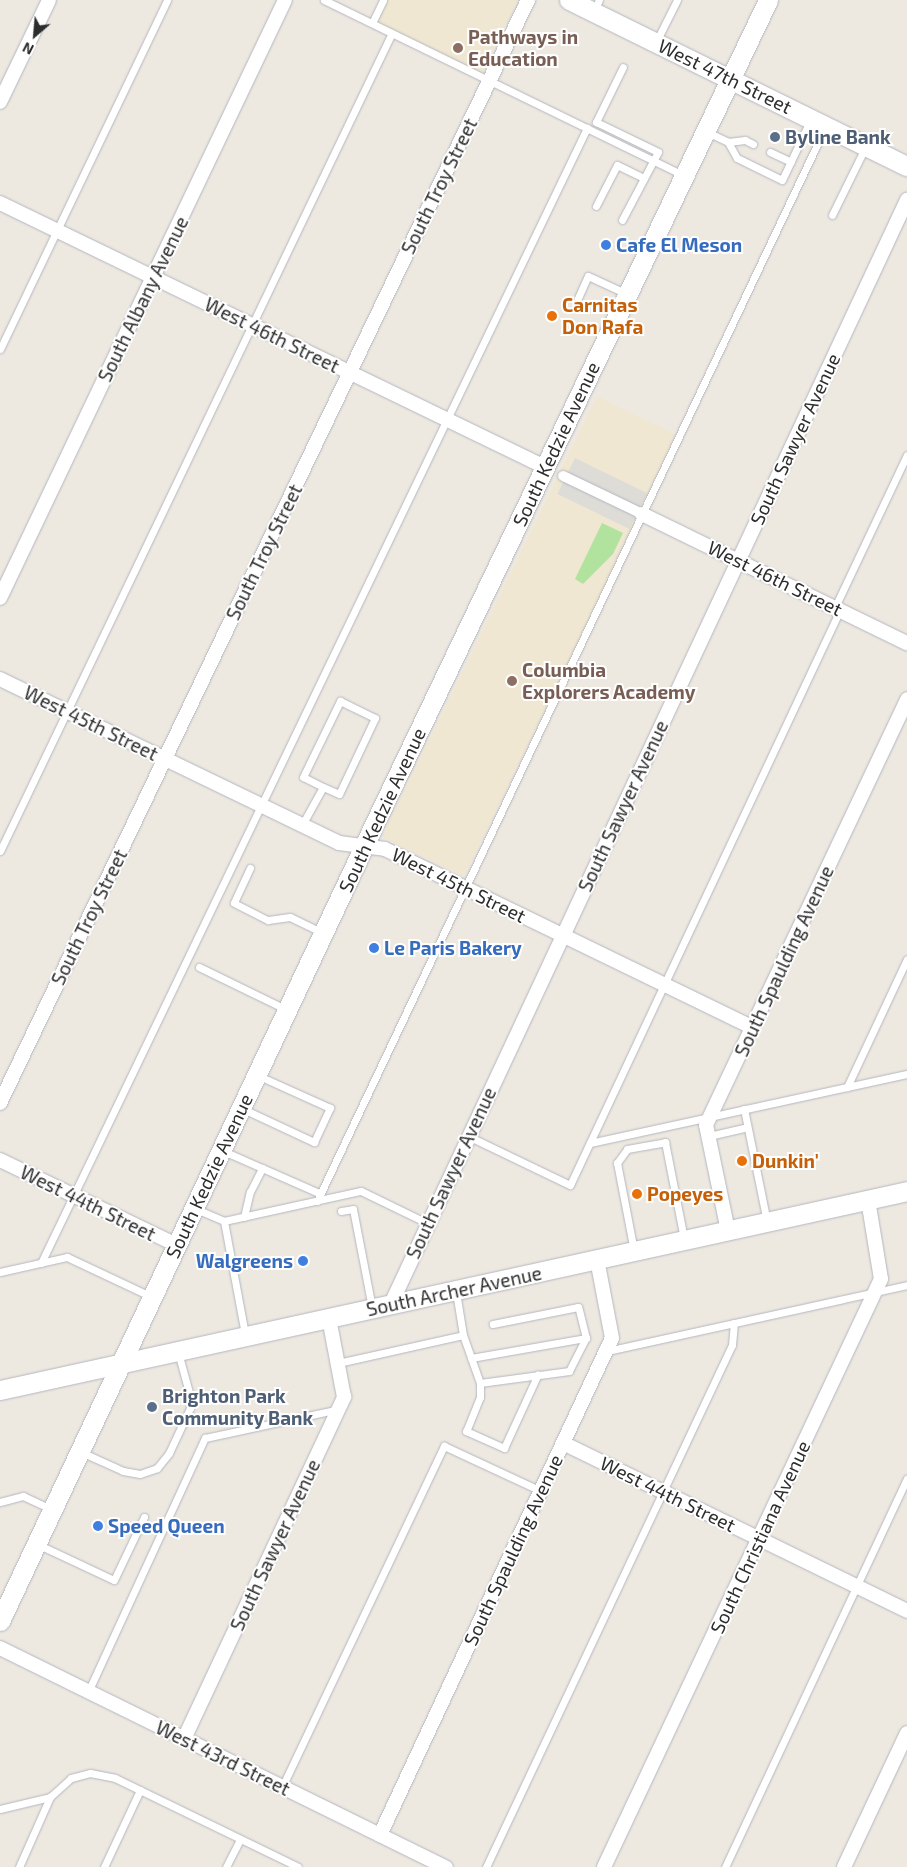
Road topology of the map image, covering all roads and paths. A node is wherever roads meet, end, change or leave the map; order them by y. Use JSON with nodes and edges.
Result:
{"nodes":[{"id":1,"x":49,"y":0,"type":"edge"},
{"id":2,"x":167,"y":0,"type":"edge"},
{"id":3,"x":285,"y":0,"type":"edge"},
{"id":4,"x":324,"y":0,"type":"edge"},
{"id":5,"x":383,"y":0,"type":"edge"},
{"id":6,"x":528,"y":0,"type":"edge"},
{"id":7,"x":570,"y":0,"type":"edge"},
{"id":8,"x":677,"y":0,"type":"edge"},
{"id":9,"x":768,"y":0,"type":"edge"},
{"id":10,"x":596,"y":6,"type":"edge"},
{"id":11,"x":372,"y":23,"type":"junction"},
{"id":12,"x":392,"y":33,"type":"junction"},
{"id":13,"x":656,"y":42,"type":"junction"},
{"id":14,"x":623,"y":68,"type":"dead end"},
{"id":15,"x":730,"y":79,"type":"junction"},
{"id":16,"x":489,"y":80,"type":"junction"},
{"id":17,"x":0,"y":102,"type":"edge"},
{"id":18,"x":818,"y":123,"type":"junction"},
{"id":19,"x":587,"y":128,"type":"junction"},
{"id":20,"x":705,"y":130,"type":"junction"},
{"id":21,"x":728,"y":142,"type":"junction"},
{"id":22,"x":753,"y":144,"type":"dead end"},
{"id":23,"x":866,"y":146,"type":"junction"},
{"id":24,"x":770,"y":152,"type":"dead end"},
{"id":25,"x":654,"y":160,"type":"junction"},
{"id":26,"x":790,"y":162,"type":"junction"},
{"id":27,"x":907,"y":166,"type":"edge"},
{"id":28,"x":684,"y":175,"type":"junction"},
{"id":29,"x":644,"y":178,"type":"junction"},
{"id":30,"x":907,"y":200,"type":"edge"},
{"id":31,"x":0,"y":203,"type":"edge"},
{"id":32,"x":596,"y":206,"type":"dead end"},
{"id":33,"x":832,"y":215,"type":"dead end"},
{"id":34,"x":622,"y":220,"type":"dead end"},
{"id":35,"x":57,"y":231,"type":"junction"},
{"id":36,"x":153,"y":277,"type":"junction"},
{"id":37,"x":627,"y":294,"type":"junction"},
{"id":38,"x":578,"y":298,"type":"dead end"},
{"id":39,"x":252,"y":325,"type":"junction"},
{"id":40,"x":0,"y":349,"type":"edge"},
{"id":41,"x":350,"y":372,"type":"junction"},
{"id":42,"x":446,"y":419,"type":"junction"},
{"id":43,"x":907,"y":455,"type":"edge"},
{"id":44,"x":545,"y":467,"type":"junction"},
{"id":45,"x":563,"y":476,"type":"dead end"},
{"id":46,"x":640,"y":513,"type":"junction"},
{"id":47,"x":738,"y":560,"type":"junction"},
{"id":48,"x":0,"y":598,"type":"edge"},
{"id":49,"x":838,"y":609,"type":"junction"},
{"id":50,"x":907,"y":642,"type":"edge"},
{"id":51,"x":0,"y":679,"type":"edge"},
{"id":52,"x":907,"y":699,"type":"edge"},
{"id":53,"x":67,"y":712,"type":"junction"},
{"id":54,"x":165,"y":759,"type":"junction"},
{"id":55,"x":323,"y":787,"type":"junction"},
{"id":56,"x":261,"y":805,"type":"junction"},
{"id":57,"x":302,"y":826,"type":"junction"},
{"id":58,"x":364,"y":846,"type":"junction"},
{"id":59,"x":0,"y":851,"type":"edge"},
{"id":60,"x":250,"y":868,"type":"dead end"},
{"id":61,"x":466,"y":888,"type":"junction"},
{"id":62,"x":323,"y":933,"type":"junction"},
{"id":63,"x":562,"y":935,"type":"junction"},
{"id":64,"x":907,"y":960,"type":"edge"},
{"id":65,"x":199,"y":967,"type":"dead end"},
{"id":66,"x":664,"y":985,"type":"junction"},
{"id":67,"x":287,"y":1010,"type":"junction"},
{"id":68,"x":752,"y":1027,"type":"junction"},
{"id":69,"x":907,"y":1074,"type":"edge"},
{"id":70,"x":257,"y":1075,"type":"junction"},
{"id":71,"x":848,"y":1087,"type":"junction"},
{"id":72,"x":0,"y":1103,"type":"edge"},
{"id":73,"x":241,"y":1108,"type":"junction"},
{"id":74,"x":744,"y":1109,"type":"junction"},
{"id":75,"x":710,"y":1117,"type":"junction"},
{"id":76,"x":747,"y":1127,"type":"junction"},
{"id":77,"x":468,"y":1136,"type":"junction"},
{"id":78,"x":708,"y":1136,"type":"junction"},
{"id":79,"x":590,"y":1143,"type":"junction"},
{"id":80,"x":221,"y":1150,"type":"junction"},
{"id":81,"x":0,"y":1160,"type":"edge"},
{"id":82,"x":262,"y":1168,"type":"junction"},
{"id":83,"x":907,"y":1191,"type":"edge"},
{"id":84,"x":74,"y":1196,"type":"junction"},
{"id":85,"x":319,"y":1197,"type":"junction"},
{"id":86,"x":868,"y":1200,"type":"junction"},
{"id":87,"x":194,"y":1209,"type":"junction"},
{"id":88,"x":341,"y":1211,"type":"dead end"},
{"id":89,"x":244,"y":1217,"type":"junction"},
{"id":90,"x":224,"y":1221,"type":"junction"},
{"id":91,"x":767,"y":1222,"type":"junction"},
{"id":92,"x":427,"y":1223,"type":"junction"},
{"id":93,"x":728,"y":1231,"type":"junction"},
{"id":94,"x":684,"y":1240,"type":"junction"},
{"id":95,"x":177,"y":1246,"type":"junction"},
{"id":96,"x":634,"y":1251,"type":"junction"},
{"id":97,"x":597,"y":1259,"type":"junction"},
{"id":98,"x":42,"y":1263,"type":"junction"},
{"id":99,"x":0,"y":1272,"type":"edge"},
{"id":100,"x":907,"y":1285,"type":"edge"},
{"id":101,"x":456,"y":1290,"type":"junction"},
{"id":102,"x":875,"y":1292,"type":"junction"},
{"id":103,"x":152,"y":1297,"type":"junction"},
{"id":104,"x":382,"y":1306,"type":"junction"},
{"id":105,"x":329,"y":1318,"type":"junction"},
{"id":106,"x":734,"y":1323,"type":"junction"},
{"id":107,"x":493,"y":1324,"type":"dead end"},
{"id":108,"x":246,"y":1336,"type":"junction"},
{"id":109,"x":463,"y":1336,"type":"junction"},
{"id":110,"x":586,"y":1338,"type":"junction"},
{"id":111,"x":178,"y":1350,"type":"junction"},
{"id":112,"x":606,"y":1351,"type":"junction"},
{"id":113,"x":471,"y":1358,"type":"junction"},
{"id":114,"x":122,"y":1362,"type":"junction"},
{"id":115,"x":338,"y":1363,"type":"junction"},
{"id":116,"x":538,"y":1374,"type":"junction"},
{"id":117,"x":480,"y":1383,"type":"junction"},
{"id":118,"x":0,"y":1390,"type":"edge"},
{"id":119,"x":339,"y":1409,"type":"junction"},
{"id":120,"x":563,"y":1443,"type":"junction"},
{"id":121,"x":81,"y":1452,"type":"junction"},
{"id":122,"x":907,"y":1479,"type":"edge"},
{"id":123,"x":541,"y":1491,"type":"junction"},
{"id":124,"x":662,"y":1491,"type":"junction"},
{"id":125,"x":0,"y":1502,"type":"edge"},
{"id":126,"x":53,"y":1510,"type":"junction"},
{"id":127,"x":144,"y":1517,"type":"dead end"},
{"id":128,"x":759,"y":1538,"type":"junction"},
{"id":129,"x":37,"y":1544,"type":"junction"},
{"id":130,"x":857,"y":1586,"type":"junction"},
{"id":131,"x":907,"y":1611,"type":"edge"},
{"id":132,"x":0,"y":1621,"type":"edge"},
{"id":133,"x":0,"y":1648,"type":"edge"},
{"id":134,"x":88,"y":1692,"type":"junction"},
{"id":135,"x":907,"y":1733,"type":"edge"},
{"id":136,"x":184,"y":1739,"type":"junction"},
{"id":137,"x":282,"y":1787,"type":"junction"},
{"id":138,"x":140,"y":1790,"type":"junction"},
{"id":139,"x":50,"y":1797,"type":"junction"},
{"id":140,"x":0,"y":1809,"type":"edge"},
{"id":141,"x":380,"y":1835,"type":"junction"},
{"id":142,"x":240,"y":1838,"type":"junction"},
{"id":143,"x":19,"y":1867,"type":"edge"},
{"id":144,"x":104,"y":1867,"type":"edge"},
{"id":145,"x":226,"y":1867,"type":"edge"},
{"id":146,"x":298,"y":1867,"type":"edge"},
{"id":147,"x":446,"y":1867,"type":"edge"},
{"id":148,"x":486,"y":1867,"type":"edge"},
{"id":149,"x":604,"y":1867,"type":"edge"},
{"id":150,"x":725,"y":1867,"type":"edge"},
{"id":151,"x":844,"y":1867,"type":"edge"}],
"edges":[{"from":1,"to":17,"type":"street"},
{"from":2,"to":35,"type":"lane"},
{"from":3,"to":36,"type":"street","name":"South Albany Avenue"},
{"from":4,"to":11,"type":"lane"},
{"from":5,"to":11,"type":"lane"},
{"from":6,"to":16,"type":"street","name":"South Troy Street"},
{"from":7,"to":10,"type":"main road","name":"West 47th Street"},
{"from":8,"to":13,"type":"lane"},
{"from":9,"to":15,"type":"main road","name":"South Kedzie Avenue"},
{"from":10,"to":13,"type":"main road","name":"West 47th Street"},
{"from":11,"to":12,"type":"lane"},
{"from":12,"to":16,"type":"lane"},
{"from":12,"to":39,"type":"lane"},
{"from":13,"to":15,"type":"main road","name":"West 47th Street"},
{"from":14,"to":25,"type":"lane"},
{"from":15,"to":18,"type":"main road","name":"West 47th Street"},
{"from":15,"to":20,"type":"main road","name":"South Kedzie Avenue"},
{"from":16,"to":19,"type":"lane"},
{"from":16,"to":41,"type":"street","name":"South Troy Street"},
{"from":18,"to":23,"type":"main road","name":"West 47th Street"},
{"from":18,"to":26,"type":"lane"},
{"from":18,"to":46,"type":"lane"},
{"from":19,"to":25,"type":"lane"},
{"from":19,"to":42,"type":"lane"},
{"from":20,"to":21,"type":"lane"},
{"from":20,"to":28,"type":"main road","name":"South Kedzie Avenue"},
{"from":21,"to":22,"type":"lane"},
{"from":21,"to":26,"type":"lane"},
{"from":23,"to":27,"type":"main road","name":"West 47th Street"},
{"from":23,"to":33,"type":"lane"},
{"from":24,"to":26,"type":"lane"},
{"from":25,"to":28,"type":"lane"},
{"from":25,"to":29,"type":"lane"},
{"from":28,"to":37,"type":"main road","name":"South Kedzie Avenue"},
{"from":29,"to":32,"type":"lane"},
{"from":29,"to":34,"type":"lane"},
{"from":30,"to":47,"type":"street","name":"South Sawyer Avenue"},
{"from":31,"to":35,"type":"street","name":"West 46th Street"},
{"from":35,"to":36,"type":"street","name":"West 46th Street"},
{"from":35,"to":40,"type":"lane"},
{"from":36,"to":39,"type":"street","name":"West 46th Street"},
{"from":36,"to":48,"type":"street","name":"South Albany Avenue"},
{"from":37,"to":38,"type":"lane"},
{"from":37,"to":44,"type":"main road","name":"South Kedzie Avenue"},
{"from":39,"to":41,"type":"street","name":"West 46th Street"},
{"from":39,"to":53,"type":"lane"},
{"from":41,"to":42,"type":"street","name":"West 46th Street"},
{"from":41,"to":54,"type":"street","name":"South Troy Street"},
{"from":42,"to":44,"type":"street","name":"West 46th Street"},
{"from":42,"to":56,"type":"lane"},
{"from":43,"to":49,"type":"lane"},
{"from":44,"to":58,"type":"main road","name":"South Kedzie Avenue"},
{"from":45,"to":46,"type":"street","name":"West 46th Street"},
{"from":46,"to":47,"type":"street","name":"West 46th Street"},
{"from":46,"to":61,"type":"lane"},
{"from":47,"to":49,"type":"street","name":"West 46th Street"},
{"from":47,"to":63,"type":"street","name":"South Sawyer Avenue"},
{"from":49,"to":50,"type":"street","name":"West 46th Street"},
{"from":49,"to":66,"type":"lane"},
{"from":51,"to":53,"type":"street","name":"West 45th Street"},
{"from":52,"to":68,"type":"street","name":"South Spaulding Avenue"},
{"from":53,"to":54,"type":"street","name":"West 45th Street"},
{"from":53,"to":59,"type":"lane"},
{"from":54,"to":56,"type":"street","name":"West 45th Street"},
{"from":54,"to":72,"type":"street","name":"South Troy Street"},
{"from":55,"to":55,"type":"lane"},
{"from":55,"to":57,"type":"lane"},
{"from":56,"to":57,"type":"street","name":"West 45th Street"},
{"from":56,"to":84,"type":"lane"},
{"from":57,"to":58,"type":"street","name":"West 45th Street"},
{"from":58,"to":61,"type":"street","name":"West 45th Street"},
{"from":58,"to":62,"type":"main road","name":"South Kedzie Avenue"},
{"from":60,"to":62,"type":"lane"},
{"from":61,"to":63,"type":"street","name":"West 45th Street"},
{"from":61,"to":85,"type":"lane"},
{"from":62,"to":67,"type":"main road","name":"South Kedzie Avenue"},
{"from":63,"to":66,"type":"street","name":"West 45th Street"},
{"from":63,"to":77,"type":"street","name":"South Sawyer Avenue"},
{"from":64,"to":71,"type":"lane"},
{"from":65,"to":67,"type":"lane"},
{"from":66,"to":68,"type":"street","name":"West 45th Street"},
{"from":66,"to":79,"type":"lane"},
{"from":67,"to":70,"type":"main road","name":"South Kedzie Avenue"},
{"from":68,"to":75,"type":"street","name":"South Spaulding Avenue"},
{"from":69,"to":71,"type":"lane"},
{"from":70,"to":73,"type":"main road","name":"South Kedzie Avenue"},
{"from":70,"to":73,"type":"lane"},
{"from":71,"to":74,"type":"lane"},
{"from":73,"to":80,"type":"main road","name":"South Kedzie Avenue"},
{"from":74,"to":75,"type":"lane"},
{"from":74,"to":76,"type":"lane"},
{"from":75,"to":78,"type":"street","name":"South Spaulding Avenue"},
{"from":75,"to":79,"type":"lane"},
{"from":76,"to":78,"type":"lane"},
{"from":76,"to":91,"type":"lane"},
{"from":77,"to":79,"type":"lane"},
{"from":77,"to":92,"type":"street","name":"South Sawyer Avenue"},
{"from":78,"to":93,"type":"street","name":"South Spaulding Avenue"},
{"from":80,"to":82,"type":"lane"},
{"from":80,"to":87,"type":"main road","name":"South Kedzie Avenue"},
{"from":81,"to":84,"type":"street","name":"West 44th Street"},
{"from":82,"to":85,"type":"lane"},
{"from":82,"to":89,"type":"lane"},
{"from":83,"to":86,"type":"main road","name":"South Archer Avenue"},
{"from":84,"to":95,"type":"street","name":"West 44th Street"},
{"from":84,"to":98,"type":"lane"},
{"from":85,"to":89,"type":"lane"},
{"from":85,"to":92,"type":"lane"},
{"from":86,"to":91,"type":"main road","name":"South Archer Avenue"},
{"from":86,"to":102,"type":"street","name":"South Christiana Avenue"},
{"from":87,"to":90,"type":"lane"},
{"from":87,"to":95,"type":"main road","name":"South Kedzie Avenue"},
{"from":88,"to":104,"type":"lane"},
{"from":89,"to":90,"type":"lane"},
{"from":90,"to":108,"type":"lane"},
{"from":91,"to":93,"type":"main road","name":"South Archer Avenue"},
{"from":92,"to":104,"type":"street","name":"South Sawyer Avenue"},
{"from":93,"to":94,"type":"main road","name":"South Archer Avenue"},
{"from":94,"to":96,"type":"main road","name":"South Archer Avenue"},
{"from":94,"to":96,"type":"lane"},
{"from":95,"to":103,"type":"main road","name":"South Kedzie Avenue"},
{"from":96,"to":97,"type":"main road","name":"South Archer Avenue"},
{"from":97,"to":101,"type":"main road","name":"South Archer Avenue"},
{"from":97,"to":112,"type":"street","name":"South Spaulding Avenue"},
{"from":98,"to":99,"type":"lane"},
{"from":98,"to":103,"type":"lane"},
{"from":100,"to":102,"type":"lane"},
{"from":101,"to":104,"type":"main road","name":"South Archer Avenue"},
{"from":101,"to":109,"type":"lane"},
{"from":102,"to":106,"type":"lane"},
{"from":102,"to":128,"type":"street","name":"South Christiana Avenue"},
{"from":103,"to":114,"type":"main road","name":"South Kedzie Avenue"},
{"from":104,"to":105,"type":"main road","name":"South Archer Avenue"},
{"from":105,"to":108,"type":"main road","name":"South Archer Avenue"},
{"from":105,"to":115,"type":"street","name":"South Sawyer Avenue"},
{"from":106,"to":112,"type":"lane"},
{"from":106,"to":124,"type":"lane"},
{"from":107,"to":110,"type":"lane"},
{"from":108,"to":111,"type":"main road","name":"South Archer Avenue"},
{"from":109,"to":113,"type":"lane"},
{"from":109,"to":115,"type":"lane"},
{"from":110,"to":113,"type":"lane"},
{"from":110,"to":116,"type":"lane"},
{"from":111,"to":114,"type":"main road","name":"South Archer Avenue"},
{"from":111,"to":121,"type":"lane"},
{"from":112,"to":120,"type":"street","name":"South Spaulding Avenue"},
{"from":113,"to":117,"type":"lane"},
{"from":114,"to":118,"type":"main road","name":"South Archer Avenue"},
{"from":114,"to":121,"type":"main road","name":"South Kedzie Avenue"},
{"from":115,"to":119,"type":"street","name":"South Sawyer Avenue"},
{"from":116,"to":117,"type":"lane"},
{"from":116,"to":117,"type":"lane"},
{"from":119,"to":134,"type":"lane"},
{"from":119,"to":136,"type":"street","name":"South Sawyer Avenue"},
{"from":120,"to":123,"type":"street","name":"South Spaulding Avenue"},
{"from":120,"to":124,"type":"street","name":"West 44th Street"},
{"from":121,"to":126,"type":"main road","name":"South Kedzie Avenue"},
{"from":122,"to":130,"type":"lane"},
{"from":123,"to":137,"type":"lane"},
{"from":123,"to":141,"type":"street","name":"South Spaulding Avenue"},
{"from":124,"to":128,"type":"street","name":"West 44th Street"},
{"from":124,"to":148,"type":"lane"},
{"from":125,"to":126,"type":"lane"},
{"from":126,"to":129,"type":"main road","name":"South Kedzie Avenue"},
{"from":127,"to":129,"type":"lane"},
{"from":128,"to":130,"type":"street","name":"West 44th Street"},
{"from":128,"to":149,"type":"street","name":"South Christiana Avenue"},
{"from":129,"to":132,"type":"main road","name":"South Kedzie Avenue"},
{"from":130,"to":131,"type":"street","name":"West 44th Street"},
{"from":130,"to":150,"type":"lane"},
{"from":133,"to":134,"type":"street","name":"West 43rd Street"},
{"from":134,"to":136,"type":"street","name":"West 43rd Street"},
{"from":135,"to":151,"type":"street"},
{"from":136,"to":137,"type":"street","name":"West 43rd Street"},
{"from":137,"to":141,"type":"street","name":"West 43rd Street"},
{"from":138,"to":139,"type":"lane"},
{"from":138,"to":142,"type":"lane"},
{"from":138,"to":144,"type":"lane"},
{"from":139,"to":140,"type":"lane"},
{"from":139,"to":143,"type":"lane"},
{"from":141,"to":147,"type":"street","name":"West 43rd Street"},
{"from":142,"to":145,"type":"lane"},
{"from":142,"to":146,"type":"lane"}]}
